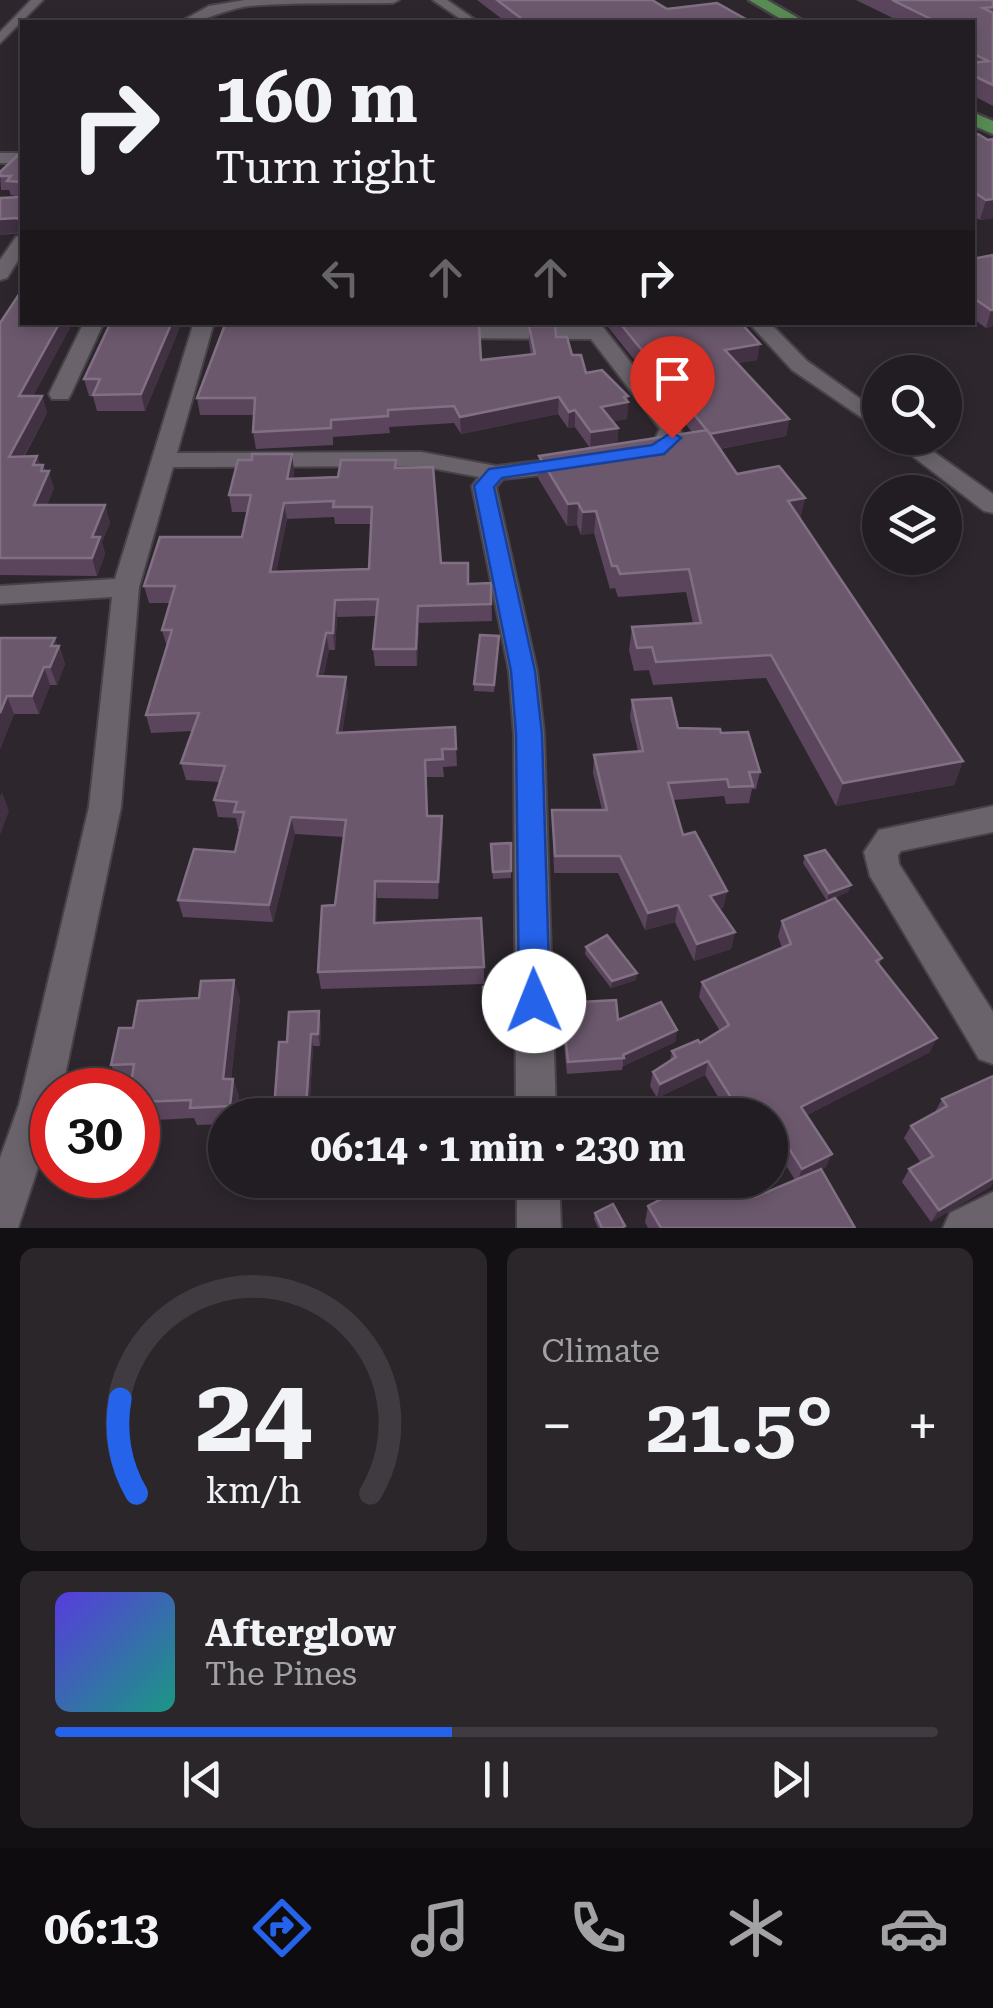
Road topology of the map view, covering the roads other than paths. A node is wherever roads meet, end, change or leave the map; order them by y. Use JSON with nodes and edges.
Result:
{"nodes":[{"id":1,"x":37,"y":0,"type":"edge"},
{"id":2,"x":393,"y":0,"type":"edge"},
{"id":3,"x":439,"y":0,"type":"edge"},
{"id":4,"x":756,"y":0,"type":"edge"},
{"id":5,"x":190,"y":20,"type":"edge"},
{"id":6,"x":469,"y":20,"type":"edge"},
{"id":7,"x":794,"y":20,"type":"edge"},
{"id":8,"x":0,"y":38,"type":"edge"},
{"id":9,"x":20,"y":244,"type":"edge"},
{"id":10,"x":0,"y":274,"type":"edge"},
{"id":11,"x":93,"y":325,"type":"edge"},
{"id":12,"x":203,"y":325,"type":"edge"},
{"id":13,"x":760,"y":325,"type":"edge"},
{"id":14,"x":592,"y":328,"type":"edge"},
{"id":15,"x":430,"y":332,"type":"edge"},
{"id":16,"x":60,"y":394,"type":"dead end"},
{"id":17,"x":862,"y":412,"type":"edge"},
{"id":18,"x":923,"y":455,"type":"edge"},
{"id":19,"x":164,"y":460,"type":"junction"},
{"id":20,"x":496,"y":473,"type":"junction"},
{"id":21,"x":993,"y":506,"type":"edge"},
{"id":22,"x":126,"y":586,"type":"junction"},
{"id":23,"x":0,"y":595,"type":"edge"},
{"id":24,"x":993,"y":818,"type":"edge"},
{"id":25,"x":993,"y":1046,"type":"edge"},
{"id":26,"x":536,"y":1098,"type":"edge"},
{"id":27,"x":538,"y":1198,"type":"edge"},
{"id":28,"x":993,"y":1214,"type":"edge"},
{"id":29,"x":0,"y":1219,"type":"edge"},
{"id":30,"x":538,"y":1228,"type":"edge"},
{"id":31,"x":965,"y":1228,"type":"edge"}],
"edges":[{"from":1,"to":8,"type":"street"},
{"from":2,"to":5,"type":"street"},
{"from":3,"to":6,"type":"street"},
{"from":4,"to":7,"type":"main road"},
{"from":9,"to":10,"type":"street"},
{"from":11,"to":16,"type":"street"},
{"from":12,"to":19,"type":"street"},
{"from":13,"to":17,"type":"street"},
{"from":14,"to":15,"type":"street"},
{"from":14,"to":20,"type":"street"},
{"from":18,"to":21,"type":"street"},
{"from":19,"to":20,"type":"street"},
{"from":19,"to":22,"type":"street"},
{"from":20,"to":26,"type":"street"},
{"from":22,"to":23,"type":"street"},
{"from":22,"to":29,"type":"street"},
{"from":24,"to":25,"type":"street"},
{"from":27,"to":30,"type":"street"},
{"from":28,"to":31,"type":"street"}]}
